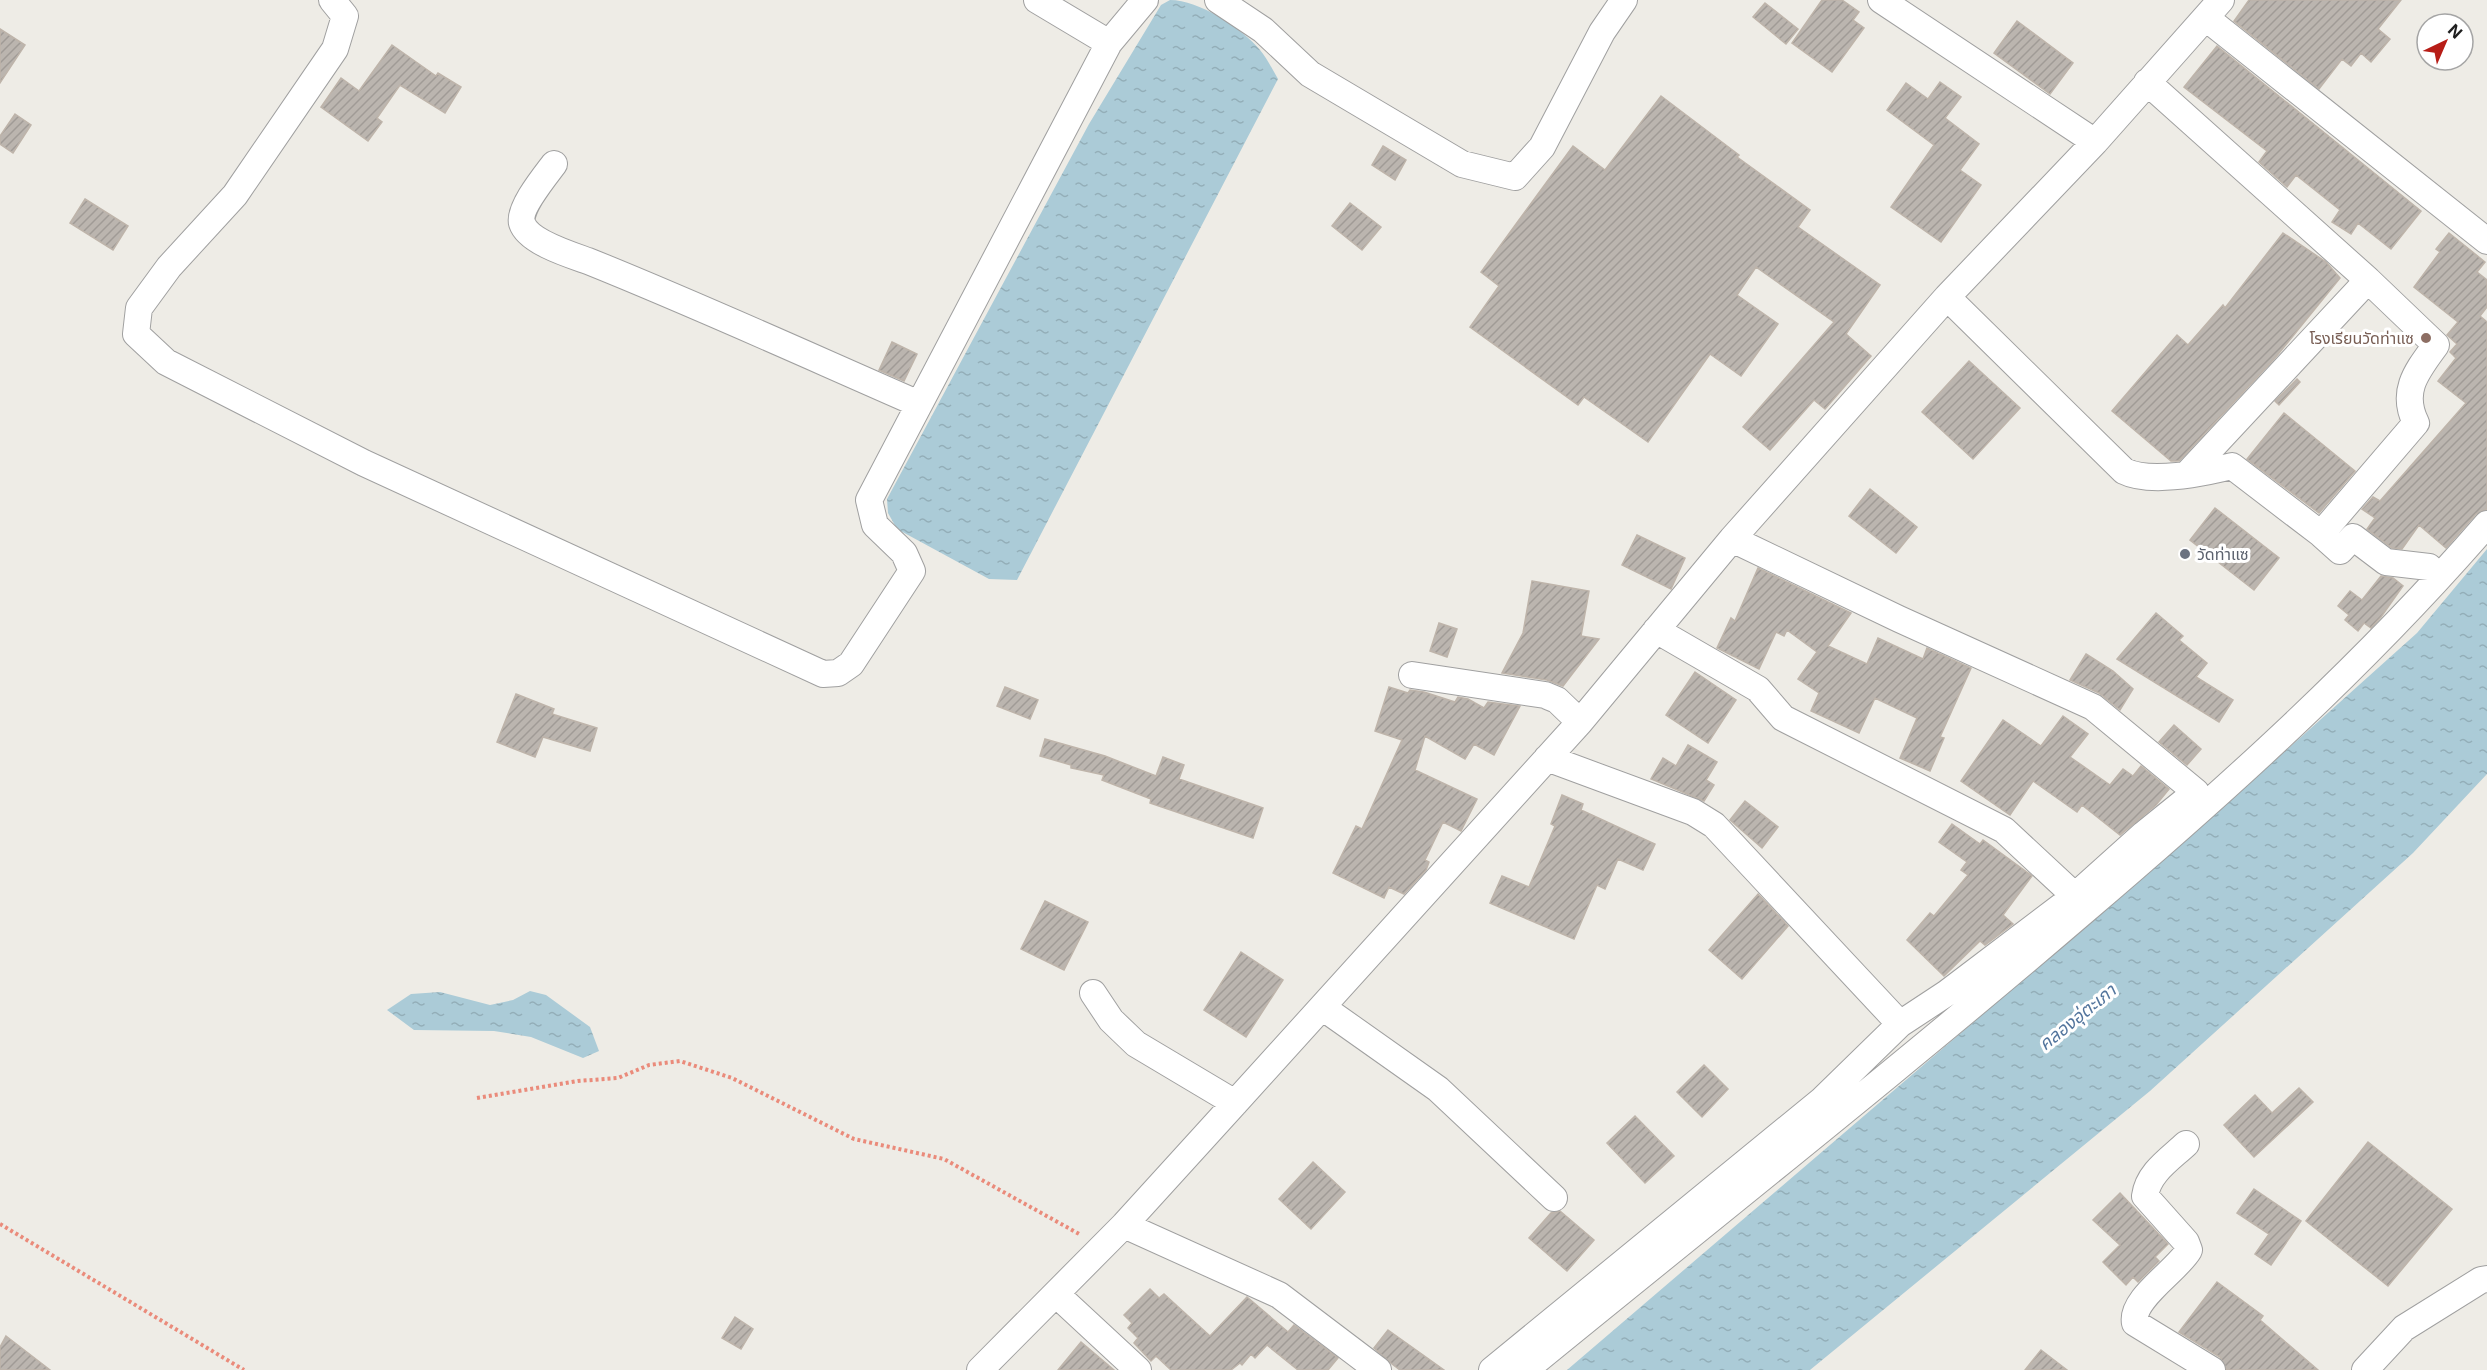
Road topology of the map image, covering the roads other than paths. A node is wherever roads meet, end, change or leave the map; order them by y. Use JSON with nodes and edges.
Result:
{"nodes":[{"id":1,"x":332,"y":0,"type":"edge"},
{"id":2,"x":1037,"y":0,"type":"edge"},
{"id":3,"x":1145,"y":0,"type":"edge"},
{"id":4,"x":1218,"y":0,"type":"edge"},
{"id":5,"x":1624,"y":0,"type":"edge"},
{"id":6,"x":1881,"y":0,"type":"edge"},
{"id":7,"x":2213,"y":9,"type":"edge"},
{"id":8,"x":1109,"y":43,"type":"junction"},
{"id":9,"x":2147,"y":81,"type":"junction"},
{"id":10,"x":2095,"y":142,"type":"junction"},
{"id":11,"x":554,"y":164,"type":"dead end"},
{"id":12,"x":2487,"y":241,"type":"edge"},
{"id":13,"x":2368,"y":280,"type":"junction"},
{"id":14,"x":1947,"y":297,"type":"junction"},
{"id":15,"x":919,"y":404,"type":"junction"},
{"id":16,"x":2188,"y":473,"type":"junction"},
{"id":17,"x":2487,"y":524,"type":"edge"},
{"id":18,"x":2321,"y":534,"type":"junction"},
{"id":19,"x":1732,"y":538,"type":"junction"},
{"id":20,"x":2429,"y":567,"type":"dead end"},
{"id":21,"x":1656,"y":630,"type":"junction"},
{"id":22,"x":1412,"y":675,"type":"dead end"},
{"id":23,"x":1580,"y":722,"type":"junction"},
{"id":24,"x":1547,"y":758,"type":"junction"},
{"id":25,"x":2075,"y":896,"type":"junction"},
{"id":26,"x":1093,"y":993,"type":"dead end"},
{"id":27,"x":1322,"y":1007,"type":"junction"},
{"id":28,"x":1900,"y":1024,"type":"junction"},
{"id":29,"x":1236,"y":1103,"type":"junction"},
{"id":30,"x":2186,"y":1144,"type":"dead end"},
{"id":31,"x":1554,"y":1198,"type":"dead end"},
{"id":32,"x":1124,"y":1225,"type":"junction"},
{"id":33,"x":2487,"y":1279,"type":"edge"},
{"id":34,"x":1056,"y":1294,"type":"junction"},
{"id":35,"x":980,"y":1370,"type":"edge"},
{"id":36,"x":1138,"y":1370,"type":"edge"},
{"id":37,"x":1378,"y":1370,"type":"edge"},
{"id":38,"x":1492,"y":1370,"type":"edge"},
{"id":39,"x":1525,"y":1370,"type":"edge"},
{"id":40,"x":2212,"y":1370,"type":"edge"},
{"id":41,"x":2365,"y":1370,"type":"edge"}],
"edges":[{"from":1,"to":15,"type":"street"},
{"from":2,"to":8,"type":"street"},
{"from":3,"to":8,"type":"street"},
{"from":4,"to":5,"type":"street"},
{"from":6,"to":10,"type":"street"},
{"from":7,"to":9,"type":"street"},
{"from":7,"to":12,"type":"street"},
{"from":8,"to":15,"type":"street"},
{"from":9,"to":10,"type":"street"},
{"from":9,"to":13,"type":"street"},
{"from":10,"to":14,"type":"street"},
{"from":11,"to":15,"type":"street"},
{"from":13,"to":16,"type":"street"},
{"from":13,"to":18,"type":"street"},
{"from":14,"to":16,"type":"street"},
{"from":14,"to":19,"type":"street"},
{"from":16,"to":18,"type":"street"},
{"from":17,"to":39,"type":"street"},
{"from":18,"to":20,"type":"street"},
{"from":19,"to":21,"type":"street"},
{"from":19,"to":25,"type":"street"},
{"from":21,"to":23,"type":"street"},
{"from":21,"to":25,"type":"street"},
{"from":22,"to":23,"type":"street"},
{"from":23,"to":24,"type":"street"},
{"from":24,"to":27,"type":"street"},
{"from":24,"to":28,"type":"street"},
{"from":25,"to":28,"type":"street"},
{"from":26,"to":29,"type":"street"},
{"from":27,"to":29,"type":"street"},
{"from":27,"to":31,"type":"street"},
{"from":28,"to":38,"type":"street"},
{"from":29,"to":32,"type":"street"},
{"from":30,"to":40,"type":"street"},
{"from":32,"to":34,"type":"street"},
{"from":32,"to":37,"type":"street"},
{"from":33,"to":41,"type":"street"},
{"from":34,"to":35,"type":"street"},
{"from":34,"to":36,"type":"street"}]}
